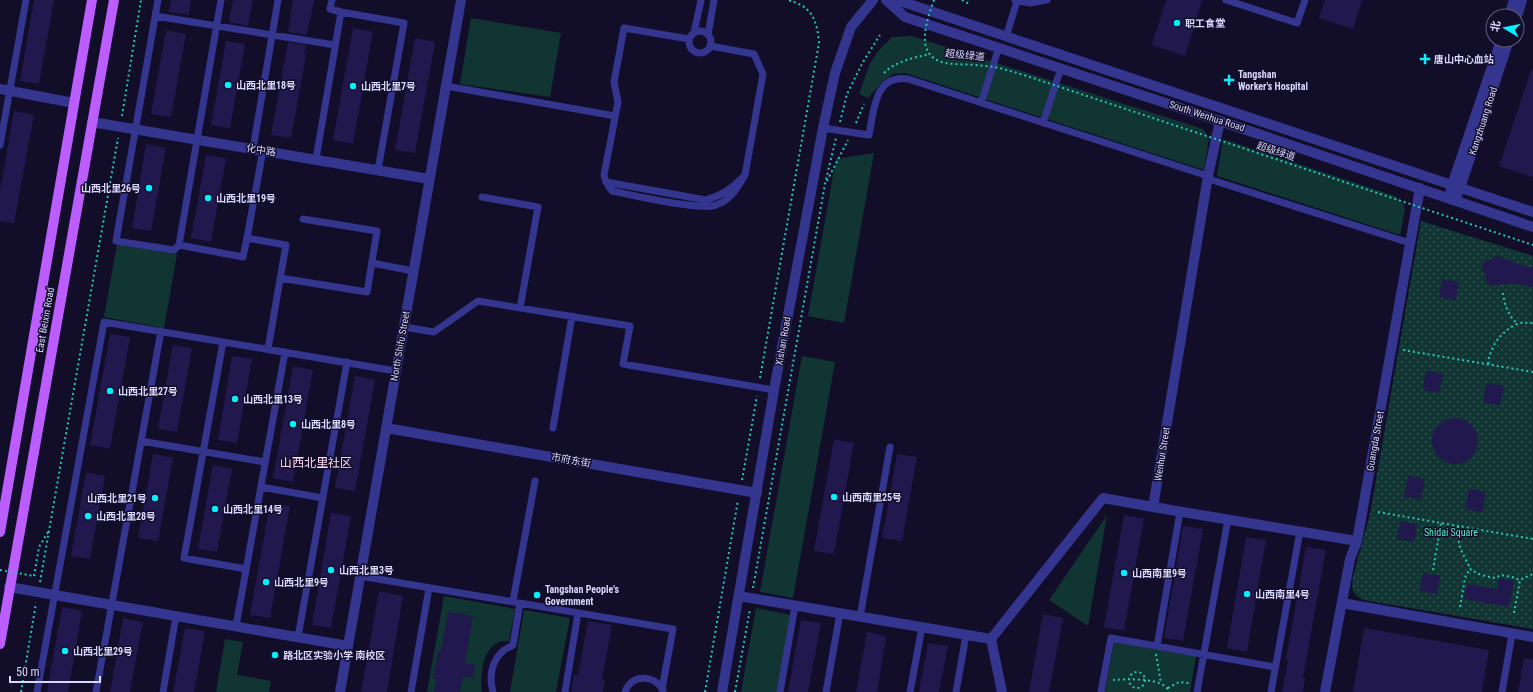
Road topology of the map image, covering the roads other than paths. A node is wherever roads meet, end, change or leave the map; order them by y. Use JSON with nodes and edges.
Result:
{"nodes":[{"id":1,"x":26,"y":0,"type":"edge"},
{"id":2,"x":92,"y":0,"type":"edge"},
{"id":3,"x":114,"y":0,"type":"edge"},
{"id":4,"x":158,"y":0,"type":"edge"},
{"id":5,"x":221,"y":0,"type":"edge"},
{"id":6,"x":278,"y":0,"type":"edge"},
{"id":7,"x":332,"y":0,"type":"edge"},
{"id":8,"x":461,"y":0,"type":"edge"},
{"id":9,"x":701,"y":0,"type":"edge"},
{"id":10,"x":714,"y":0,"type":"edge"},
{"id":11,"x":873,"y":0,"type":"edge"},
{"id":12,"x":886,"y":0,"type":"edge"},
{"id":13,"x":897,"y":0,"type":"edge"},
{"id":14,"x":1016,"y":0,"type":"edge"},
{"id":15,"x":1047,"y":0,"type":"edge"},
{"id":16,"x":1226,"y":0,"type":"edge"},
{"id":17,"x":1305,"y":0,"type":"edge"},
{"id":18,"x":1242,"y":3,"type":"edge"},
{"id":19,"x":341,"y":12,"type":"junction"},
{"id":20,"x":155,"y":16,"type":"junction"},
{"id":21,"x":217,"y":27,"type":"junction"},
{"id":22,"x":694,"y":33,"type":"junction"},
{"id":23,"x":708,"y":35,"type":"junction"},
{"id":24,"x":272,"y":36,"type":"junction"},
{"id":25,"x":1006,"y":37,"type":"junction"},
{"id":26,"x":689,"y":39,"type":"junction"},
{"id":27,"x":335,"y":45,"type":"junction"},
{"id":28,"x":710,"y":46,"type":"junction"},
{"id":29,"x":999,"y":47,"type":"junction"},
{"id":30,"x":1499,"y":48,"type":"edge"},
{"id":31,"x":1506,"y":48,"type":"edge"},
{"id":32,"x":1061,"y":68,"type":"junction"},
{"id":33,"x":446,"y":86,"type":"junction"},
{"id":34,"x":5,"y":89,"type":"edge"},
{"id":35,"x":74,"y":103,"type":"junction"},
{"id":36,"x":981,"y":103,"type":"junction"},
{"id":37,"x":615,"y":116,"type":"junction"},
{"id":38,"x":1220,"y":121,"type":"junction"},
{"id":39,"x":92,"y":122,"type":"junction"},
{"id":40,"x":1043,"y":123,"type":"junction"},
{"id":41,"x":823,"y":128,"type":"junction"},
{"id":42,"x":135,"y":129,"type":"junction"},
{"id":43,"x":197,"y":139,"type":"junction"},
{"id":44,"x":0,"y":145,"type":"edge"},
{"id":45,"x":258,"y":150,"type":"junction"},
{"id":46,"x":316,"y":159,"type":"junction"},
{"id":47,"x":378,"y":170,"type":"junction"},
{"id":48,"x":1208,"y":176,"type":"junction"},
{"id":49,"x":429,"y":179,"type":"junction"},
{"id":50,"x":1456,"y":186,"type":"junction"},
{"id":51,"x":1420,"y":188,"type":"junction"},
{"id":52,"x":482,"y":197,"type":"dead end"},
{"id":53,"x":1452,"y":199,"type":"junction"},
{"id":54,"x":1533,"y":212,"type":"edge"},
{"id":55,"x":303,"y":219,"type":"dead end"},
{"id":56,"x":1533,"y":227,"type":"edge"},
{"id":57,"x":247,"y":238,"type":"junction"},
{"id":58,"x":1410,"y":243,"type":"junction"},
{"id":59,"x":179,"y":245,"type":"junction"},
{"id":60,"x":372,"y":263,"type":"junction"},
{"id":61,"x":413,"y":271,"type":"junction"},
{"id":62,"x":280,"y":278,"type":"junction"},
{"id":63,"x":520,"y":308,"type":"junction"},
{"id":64,"x":572,"y":316,"type":"junction"},
{"id":65,"x":404,"y":327,"type":"junction"},
{"id":66,"x":161,"y":331,"type":"junction"},
{"id":67,"x":223,"y":342,"type":"junction"},
{"id":68,"x":268,"y":349,"type":"junction"},
{"id":69,"x":285,"y":352,"type":"junction"},
{"id":70,"x":347,"y":362,"type":"junction"},
{"id":71,"x":396,"y":371,"type":"junction"},
{"id":72,"x":774,"y":390,"type":"junction"},
{"id":73,"x":386,"y":428,"type":"junction"},
{"id":74,"x":553,"y":428,"type":"dead end"},
{"id":75,"x":141,"y":441,"type":"junction"},
{"id":76,"x":890,"y":447,"type":"dead end"},
{"id":77,"x":203,"y":452,"type":"junction"},
{"id":78,"x":265,"y":462,"type":"junction"},
{"id":79,"x":535,"y":481,"type":"dead end"},
{"id":80,"x":261,"y":487,"type":"junction"},
{"id":81,"x":757,"y":493,"type":"junction"},
{"id":82,"x":323,"y":498,"type":"junction"},
{"id":83,"x":1153,"y":507,"type":"junction"},
{"id":84,"x":1180,"y":512,"type":"junction"},
{"id":85,"x":1,"y":516,"type":"edge"},
{"id":86,"x":1228,"y":520,"type":"junction"},
{"id":87,"x":1300,"y":531,"type":"junction"},
{"id":88,"x":0,"y":532,"type":"edge"},
{"id":89,"x":1357,"y":541,"type":"junction"},
{"id":90,"x":246,"y":569,"type":"junction"},
{"id":91,"x":360,"y":576,"type":"junction"},
{"id":92,"x":9,"y":587,"type":"junction"},
{"id":93,"x":430,"y":588,"type":"junction"},
{"id":94,"x":55,"y":594,"type":"junction"},
{"id":95,"x":739,"y":596,"type":"junction"},
{"id":96,"x":517,"y":602,"type":"junction"},
{"id":97,"x":1342,"y":603,"type":"junction"},
{"id":98,"x":112,"y":604,"type":"junction"},
{"id":99,"x":795,"y":606,"type":"junction"},
{"id":100,"x":578,"y":613,"type":"junction"},
{"id":101,"x":840,"y":613,"type":"junction"},
{"id":102,"x":176,"y":616,"type":"junction"},
{"id":103,"x":860,"y":617,"type":"junction"},
{"id":104,"x":236,"y":626,"type":"junction"},
{"id":105,"x":922,"y":627,"type":"junction"},
{"id":106,"x":1512,"y":634,"type":"junction"},
{"id":107,"x":966,"y":635,"type":"junction"},
{"id":108,"x":298,"y":637,"type":"junction"},
{"id":109,"x":1533,"y":637,"type":"edge"},
{"id":110,"x":991,"y":639,"type":"junction"},
{"id":111,"x":0,"y":644,"type":"edge"},
{"id":112,"x":348,"y":646,"type":"junction"},
{"id":113,"x":1156,"y":648,"type":"junction"},
{"id":114,"x":1204,"y":655,"type":"junction"},
{"id":115,"x":1275,"y":667,"type":"junction"},
{"id":116,"x":1198,"y":688,"type":"edge"},
{"id":117,"x":663,"y":690,"type":"edge"},
{"id":118,"x":37,"y":692,"type":"edge"},
{"id":119,"x":96,"y":692,"type":"edge"},
{"id":120,"x":163,"y":692,"type":"edge"},
{"id":121,"x":340,"y":692,"type":"edge"},
{"id":122,"x":411,"y":692,"type":"edge"},
{"id":123,"x":493,"y":692,"type":"edge"},
{"id":124,"x":565,"y":692,"type":"edge"},
{"id":125,"x":625,"y":692,"type":"edge"},
{"id":126,"x":722,"y":692,"type":"edge"},
{"id":127,"x":780,"y":692,"type":"edge"},
{"id":128,"x":826,"y":692,"type":"edge"},
{"id":129,"x":910,"y":692,"type":"edge"},
{"id":130,"x":956,"y":692,"type":"edge"},
{"id":131,"x":1002,"y":692,"type":"edge"},
{"id":132,"x":1101,"y":692,"type":"edge"},
{"id":133,"x":1271,"y":692,"type":"edge"},
{"id":134,"x":1326,"y":692,"type":"edge"},
{"id":135,"x":1502,"y":692,"type":"edge"}],
"edges":[{"from":1,"to":34,"type":"lane"},
{"from":2,"to":35,"type":"main road","name":"East Beixin Road"},
{"from":3,"to":39,"type":"main road","name":"East Beixin Road"},
{"from":4,"to":20,"type":"lane"},
{"from":5,"to":21,"type":"lane"},
{"from":6,"to":24,"type":"lane"},
{"from":7,"to":19,"type":"lane"},
{"from":8,"to":33,"type":"street","name":"North Shifu Street"},
{"from":9,"to":22,"type":"lane"},
{"from":10,"to":23,"type":"lane"},
{"from":11,"to":41,"type":"street","name":"Xishan Road"},
{"from":12,"to":29,"type":"street","name":"South Wenhua Road"},
{"from":13,"to":25,"type":"street","name":"South Wenhua Road"},
{"from":14,"to":15,"type":"lane"},
{"from":14,"to":25,"type":"lane"},
{"from":16,"to":18,"type":"lane"},
{"from":17,"to":18,"type":"lane"},
{"from":19,"to":27,"type":"lane"},
{"from":19,"to":47,"type":"lane"},
{"from":20,"to":21,"type":"lane"},
{"from":20,"to":42,"type":"lane"},
{"from":21,"to":24,"type":"lane"},
{"from":21,"to":43,"type":"lane"},
{"from":22,"to":23,"type":"lane"},
{"from":22,"to":26,"type":"lane"},
{"from":23,"to":28,"type":"lane"},
{"from":24,"to":27,"type":"lane"},
{"from":24,"to":45,"type":"lane"},
{"from":25,"to":50,"type":"street","name":"South Wenhua Road"},
{"from":26,"to":28,"type":"lane"},
{"from":26,"to":37,"type":"lane"},
{"from":27,"to":46,"type":"lane"},
{"from":28,"to":37,"type":"lane"},
{"from":29,"to":32,"type":"street","name":"South Wenhua Road"},
{"from":29,"to":36,"type":"lane"},
{"from":30,"to":50,"type":"street","name":"Kangzhuang Road"},
{"from":31,"to":50,"type":"street","name":"Kangzhuang Road"},
{"from":32,"to":38,"type":"street","name":"South Wenhua Road"},
{"from":32,"to":40,"type":"lane"},
{"from":33,"to":37,"type":"lane"},
{"from":33,"to":49,"type":"street","name":"North Shifu Street"},
{"from":34,"to":35,"type":"street"},
{"from":34,"to":44,"type":"lane"},
{"from":35,"to":85,"type":"main road","name":"East Beixin Road"},
{"from":36,"to":40,"type":"lane"},
{"from":36,"to":41,"type":"lane"},
{"from":38,"to":48,"type":"street","name":"Wenhui Street"},
{"from":38,"to":51,"type":"street","name":"South Wenhua Road"},
{"from":39,"to":42,"type":"street","name":"化中路"},
{"from":39,"to":92,"type":"main road","name":"East Beixin Road"},
{"from":40,"to":48,"type":"lane"},
{"from":41,"to":72,"type":"street","name":"Xishan Road"},
{"from":42,"to":43,"type":"street","name":"化中路"},
{"from":42,"to":59,"type":"lane"},
{"from":43,"to":45,"type":"street","name":"化中路"},
{"from":43,"to":59,"type":"lane"},
{"from":45,"to":46,"type":"street","name":"化中路"},
{"from":45,"to":57,"type":"lane"},
{"from":46,"to":47,"type":"street","name":"化中路"},
{"from":47,"to":49,"type":"street","name":"化中路"},
{"from":48,"to":58,"type":"lane"},
{"from":48,"to":83,"type":"street","name":"Wenhui Street"},
{"from":49,"to":61,"type":"street","name":"North Shifu Street"},
{"from":50,"to":53,"type":"street","name":"Kangzhuang Road"},
{"from":50,"to":54,"type":"street","name":"South Wenhua Road"},
{"from":51,"to":53,"type":"street","name":"South Wenhua Road"},
{"from":51,"to":58,"type":"street","name":"Guangda Street"},
{"from":52,"to":63,"type":"lane"},
{"from":53,"to":56,"type":"street","name":"South Wenhua Road"},
{"from":55,"to":60,"type":"lane"},
{"from":57,"to":59,"type":"lane"},
{"from":57,"to":62,"type":"lane"},
{"from":58,"to":89,"type":"street","name":"Guangda Street"},
{"from":60,"to":61,"type":"lane"},
{"from":60,"to":62,"type":"lane"},
{"from":61,"to":65,"type":"street","name":"North Shifu Street"},
{"from":62,"to":68,"type":"lane"},
{"from":63,"to":64,"type":"lane"},
{"from":63,"to":65,"type":"lane"},
{"from":64,"to":72,"type":"lane"},
{"from":64,"to":74,"type":"lane"},
{"from":65,"to":71,"type":"street","name":"North Shifu Street"},
{"from":66,"to":67,"type":"lane"},
{"from":66,"to":75,"type":"lane"},
{"from":66,"to":94,"type":"lane"},
{"from":67,"to":68,"type":"lane"},
{"from":67,"to":77,"type":"lane"},
{"from":68,"to":69,"type":"lane"},
{"from":69,"to":70,"type":"lane"},
{"from":69,"to":78,"type":"lane"},
{"from":70,"to":71,"type":"lane"},
{"from":70,"to":82,"type":"lane"},
{"from":71,"to":73,"type":"street","name":"North Shifu Street"},
{"from":72,"to":81,"type":"street","name":"Xishan Road"},
{"from":73,"to":81,"type":"street","name":"市府东街"},
{"from":73,"to":91,"type":"street","name":"North Shifu Street"},
{"from":75,"to":77,"type":"lane"},
{"from":75,"to":98,"type":"lane"},
{"from":76,"to":103,"type":"lane"},
{"from":77,"to":78,"type":"lane"},
{"from":77,"to":90,"type":"lane"},
{"from":78,"to":80,"type":"lane"},
{"from":79,"to":96,"type":"lane"},
{"from":80,"to":82,"type":"lane"},
{"from":80,"to":90,"type":"lane"},
{"from":81,"to":95,"type":"street","name":"Xishan Road"},
{"from":82,"to":108,"type":"lane"},
{"from":83,"to":84,"type":"street"},
{"from":83,"to":110,"type":"street"},
{"from":84,"to":86,"type":"street"},
{"from":84,"to":113,"type":"lane"},
{"from":85,"to":88,"type":"main road","name":"East Beixin Road"},
{"from":86,"to":87,"type":"street"},
{"from":86,"to":114,"type":"lane"},
{"from":87,"to":89,"type":"street"},
{"from":87,"to":115,"type":"lane"},
{"from":89,"to":97,"type":"street","name":"Guangda Street"},
{"from":90,"to":104,"type":"lane"},
{"from":91,"to":93,"type":"lane"},
{"from":91,"to":112,"type":"street","name":"North Shifu Street"},
{"from":92,"to":94,"type":"street"},
{"from":92,"to":111,"type":"main road","name":"East Beixin Road"},
{"from":93,"to":96,"type":"lane"},
{"from":93,"to":122,"type":"lane"},
{"from":94,"to":98,"type":"street"},
{"from":94,"to":118,"type":"lane"},
{"from":95,"to":99,"type":"street"},
{"from":95,"to":126,"type":"street","name":"Xishan Road"},
{"from":96,"to":100,"type":"lane"},
{"from":96,"to":123,"type":"lane"},
{"from":97,"to":106,"type":"street"},
{"from":97,"to":134,"type":"street","name":"Guangda Street"},
{"from":98,"to":102,"type":"street"},
{"from":98,"to":119,"type":"lane"},
{"from":99,"to":101,"type":"street"},
{"from":99,"to":127,"type":"lane"},
{"from":100,"to":117,"type":"lane"},
{"from":100,"to":124,"type":"lane"},
{"from":101,"to":103,"type":"street"},
{"from":101,"to":128,"type":"lane"},
{"from":102,"to":104,"type":"street"},
{"from":102,"to":120,"type":"lane"},
{"from":103,"to":105,"type":"street"},
{"from":104,"to":108,"type":"street"},
{"from":105,"to":107,"type":"street"},
{"from":105,"to":129,"type":"lane"},
{"from":106,"to":109,"type":"street"},
{"from":106,"to":135,"type":"lane"},
{"from":107,"to":110,"type":"street"},
{"from":107,"to":130,"type":"lane"},
{"from":108,"to":112,"type":"street"},
{"from":110,"to":131,"type":"street"},
{"from":112,"to":121,"type":"street","name":"North Shifu Street"},
{"from":113,"to":114,"type":"lane"},
{"from":113,"to":132,"type":"lane"},
{"from":114,"to":115,"type":"lane"},
{"from":114,"to":116,"type":"lane"},
{"from":115,"to":133,"type":"lane"},
{"from":117,"to":125,"type":"lane"}]}
